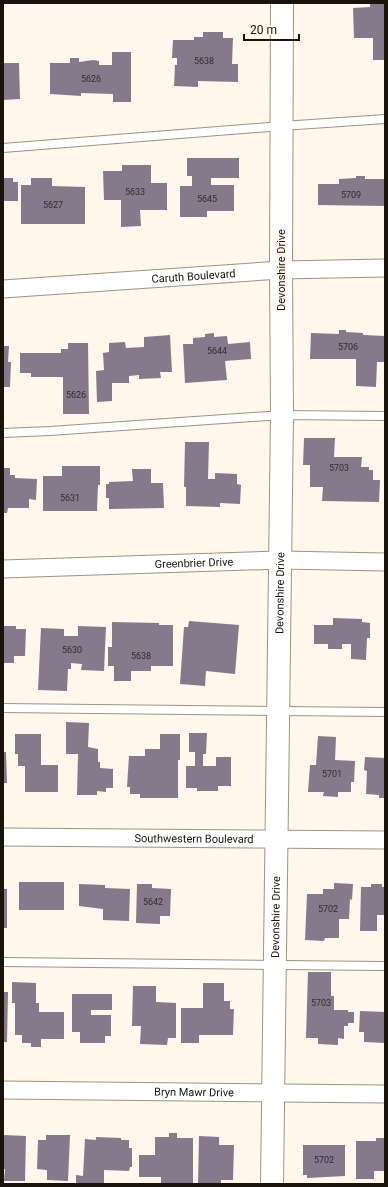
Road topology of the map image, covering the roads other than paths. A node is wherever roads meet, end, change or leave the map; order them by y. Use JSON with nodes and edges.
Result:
{"nodes":[{"id":1,"x":282,"y":3,"type":"edge"},
{"id":2,"x":385,"y":120,"type":"edge"},
{"id":3,"x":282,"y":126,"type":"junction"},
{"id":4,"x":3,"y":148,"type":"edge"},
{"id":5,"x":385,"y":268,"type":"edge"},
{"id":6,"x":281,"y":270,"type":"junction"},
{"id":7,"x":3,"y":289,"type":"edge"},
{"id":8,"x":282,"y":415,"type":"junction"},
{"id":9,"x":385,"y":416,"type":"edge"},
{"id":10,"x":3,"y":433,"type":"edge"},
{"id":11,"x":281,"y":560,"type":"junction"},
{"id":12,"x":385,"y":562,"type":"edge"},
{"id":13,"x":3,"y":570,"type":"edge"},
{"id":14,"x":3,"y":708,"type":"edge"},
{"id":15,"x":279,"y":710,"type":"junction"},
{"id":16,"x":385,"y":712,"type":"edge"},
{"id":17,"x":3,"y":837,"type":"edge"},
{"id":18,"x":277,"y":840,"type":"junction"},
{"id":19,"x":385,"y":840,"type":"edge"},
{"id":20,"x":3,"y":962,"type":"edge"},
{"id":21,"x":275,"y":965,"type":"junction"},
{"id":22,"x":385,"y":966,"type":"edge"},
{"id":23,"x":3,"y":1090,"type":"edge"},
{"id":24,"x":272,"y":1094,"type":"junction"},
{"id":25,"x":385,"y":1094,"type":"edge"},
{"id":26,"x":272,"y":1184,"type":"edge"}],
"edges":[{"from":1,"to":3,"type":"street","name":"Devonshire Drive"},
{"from":2,"to":3,"type":"lane"},
{"from":3,"to":4,"type":"lane"},
{"from":3,"to":6,"type":"street","name":"Devonshire Drive"},
{"from":5,"to":6,"type":"street","name":"Caruth Boulevard"},
{"from":6,"to":7,"type":"street","name":"Caruth Boulevard"},
{"from":6,"to":8,"type":"street","name":"Devonshire Drive"},
{"from":8,"to":9,"type":"lane"},
{"from":8,"to":10,"type":"lane"},
{"from":8,"to":11,"type":"street","name":"Devonshire Drive"},
{"from":11,"to":12,"type":"street","name":"Greenbrier Drive"},
{"from":11,"to":13,"type":"street","name":"Greenbrier Drive"},
{"from":11,"to":15,"type":"street","name":"Devonshire Drive"},
{"from":14,"to":15,"type":"lane"},
{"from":15,"to":16,"type":"lane"},
{"from":15,"to":18,"type":"street","name":"Devonshire Drive"},
{"from":17,"to":18,"type":"street","name":"Southwestern Boulevard"},
{"from":18,"to":19,"type":"street","name":"Southwestern Boulevard"},
{"from":18,"to":21,"type":"street","name":"Devonshire Drive"},
{"from":20,"to":21,"type":"lane"},
{"from":21,"to":22,"type":"lane"},
{"from":21,"to":24,"type":"street","name":"Devonshire Drive"},
{"from":23,"to":24,"type":"street","name":"Bryn Mawr Drive"},
{"from":24,"to":25,"type":"street","name":"Bryn Mawr Drive"},
{"from":24,"to":26,"type":"street","name":"Devonshire Drive"}]}
